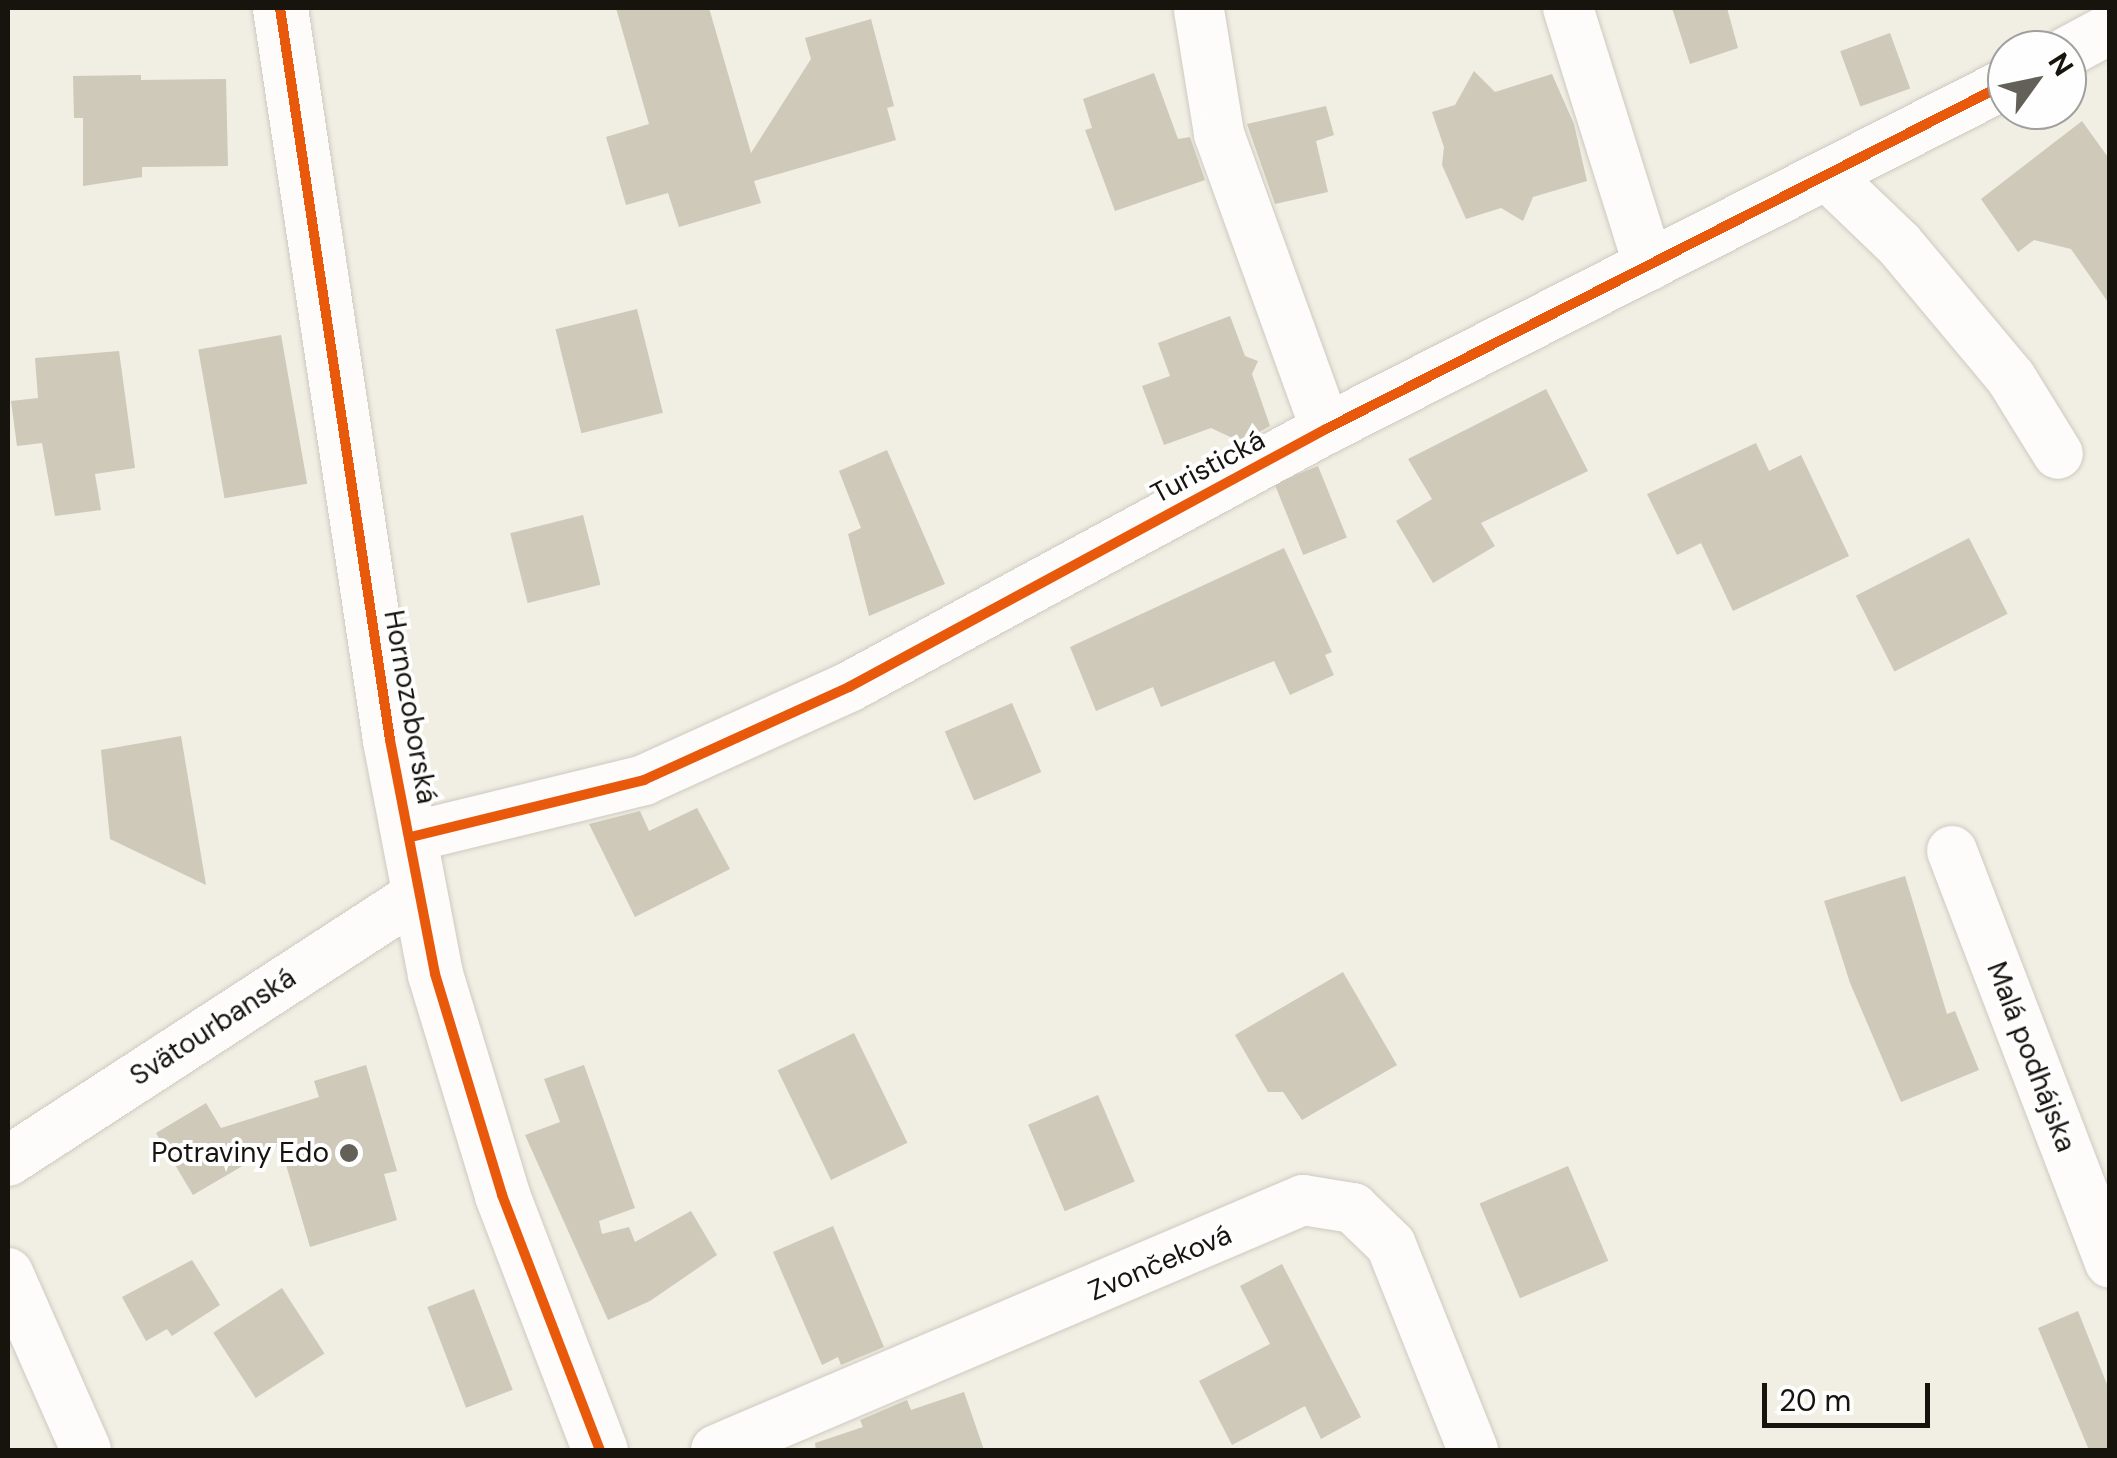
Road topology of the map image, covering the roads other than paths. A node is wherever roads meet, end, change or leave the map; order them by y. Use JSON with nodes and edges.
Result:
{"nodes":[{"id":1,"x":280,"y":8,"type":"edge"},
{"id":2,"x":1568,"y":8,"type":"edge"},
{"id":3,"x":1199,"y":10,"type":"dead end"},
{"id":4,"x":2110,"y":30,"type":"edge"},
{"id":5,"x":2087,"y":42,"type":"edge"},
{"id":6,"x":1987,"y":93,"type":"edge"},
{"id":7,"x":1828,"y":176,"type":"junction"},
{"id":8,"x":1648,"y":266,"type":"junction"},
{"id":9,"x":1326,"y":428,"type":"junction"},
{"id":10,"x":2058,"y":454,"type":"dead end"},
{"id":11,"x":411,"y":837,"type":"junction"},
{"id":12,"x":1952,"y":851,"type":"dead end"},
{"id":13,"x":420,"y":893,"type":"junction"},
{"id":14,"x":8,"y":1161,"type":"edge"},
{"id":15,"x":2110,"y":1262,"type":"edge"},
{"id":16,"x":8,"y":1273,"type":"edge"},
{"id":17,"x":86,"y":1450,"type":"edge"},
{"id":18,"x":600,"y":1450,"type":"edge"},
{"id":19,"x":716,"y":1450,"type":"edge"},
{"id":20,"x":1473,"y":1450,"type":"edge"}],
"edges":[{"from":1,"to":11,"type":"street","name":"Hornozoborská"},
{"from":2,"to":8,"type":"street"},
{"from":3,"to":9,"type":"street"},
{"from":4,"to":5,"type":"street"},
{"from":6,"to":7,"type":"street","name":"Turistická"},
{"from":7,"to":8,"type":"street","name":"Turistická"},
{"from":7,"to":10,"type":"street"},
{"from":8,"to":9,"type":"street","name":"Turistická"},
{"from":9,"to":11,"type":"street","name":"Turistická"},
{"from":11,"to":13,"type":"street","name":"Hornozoborská"},
{"from":12,"to":15,"type":"street","name":"Malá podhájska"},
{"from":13,"to":14,"type":"street","name":"Svätourbanská"},
{"from":13,"to":18,"type":"street","name":"Hornozoborská"},
{"from":16,"to":17,"type":"street"},
{"from":19,"to":20,"type":"street","name":"Zvončeková"}]}
